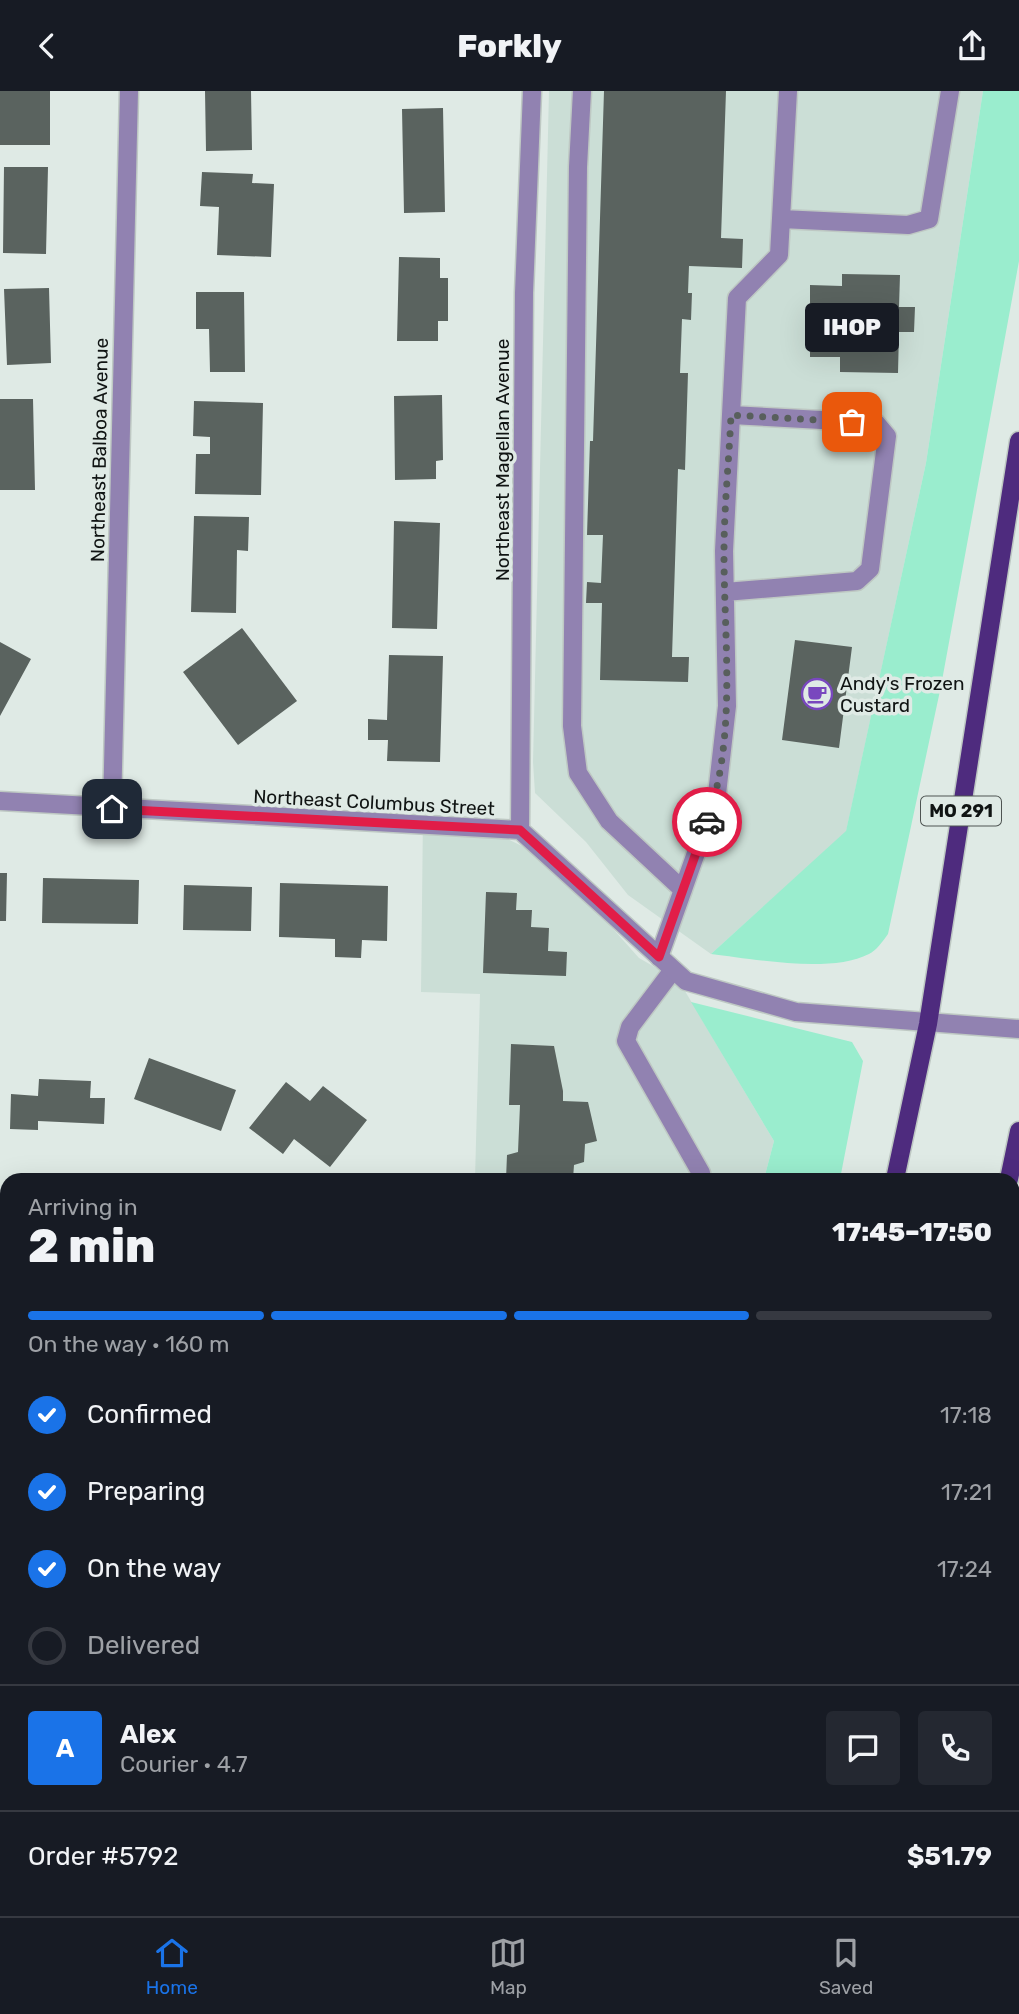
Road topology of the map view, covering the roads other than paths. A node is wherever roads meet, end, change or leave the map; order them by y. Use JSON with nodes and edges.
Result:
{"nodes":[{"id":1,"x":128,"y":91,"type":"edge"},
{"id":2,"x":532,"y":91,"type":"edge"},
{"id":3,"x":582,"y":91,"type":"edge"},
{"id":4,"x":788,"y":91,"type":"edge"},
{"id":5,"x":950,"y":91,"type":"edge"},
{"id":6,"x":781,"y":219,"type":"junction"},
{"id":7,"x":731,"y":415,"type":"junction"},
{"id":8,"x":1019,"y":441,"type":"edge"},
{"id":9,"x":725,"y":592,"type":"junction"},
{"id":10,"x":0,"y":801,"type":"edge"},
{"id":11,"x":112,"y":809,"type":"junction"},
{"id":12,"x":520,"y":830,"type":"junction"},
{"id":13,"x":683,"y":890,"type":"junction"},
{"id":14,"x":659,"y":957,"type":"junction"},
{"id":15,"x":673,"y":970,"type":"junction"},
{"id":16,"x":928,"y":1024,"type":"junction"},
{"id":17,"x":1019,"y":1029,"type":"edge"},
{"id":18,"x":1019,"y":1131,"type":"edge"},
{"id":19,"x":701,"y":1173,"type":"edge"},
{"id":20,"x":896,"y":1173,"type":"edge"},
{"id":21,"x":1010,"y":1173,"type":"edge"}],
"edges":[{"from":1,"to":11,"type":"street","name":"Northeast Balboa Avenue"},
{"from":2,"to":12,"type":"street","name":"Northeast Magellan Avenue"},
{"from":3,"to":13,"type":"street"},
{"from":4,"to":6,"type":"street"},
{"from":5,"to":6,"type":"street"},
{"from":6,"to":7,"type":"street"},
{"from":7,"to":9,"type":"street"},
{"from":7,"to":9,"type":"street"},
{"from":8,"to":16,"type":"main road","number":"MO 291"},
{"from":9,"to":13,"type":"street"},
{"from":10,"to":11,"type":"street","name":"Northeast Columbus Street"},
{"from":11,"to":12,"type":"street","name":"Northeast Columbus Street"},
{"from":12,"to":14,"type":"street","name":"Northeast Columbus Street"},
{"from":13,"to":14,"type":"street"},
{"from":14,"to":15,"type":"street","name":"Northeast Columbus Street"},
{"from":15,"to":16,"type":"street","name":"Northeast Columbus Street"},
{"from":15,"to":19,"type":"street"},
{"from":16,"to":17,"type":"street","name":"Northeast Columbus Street"},
{"from":16,"to":20,"type":"main road","number":"MO 291"},
{"from":18,"to":21,"type":"main road"}]}
